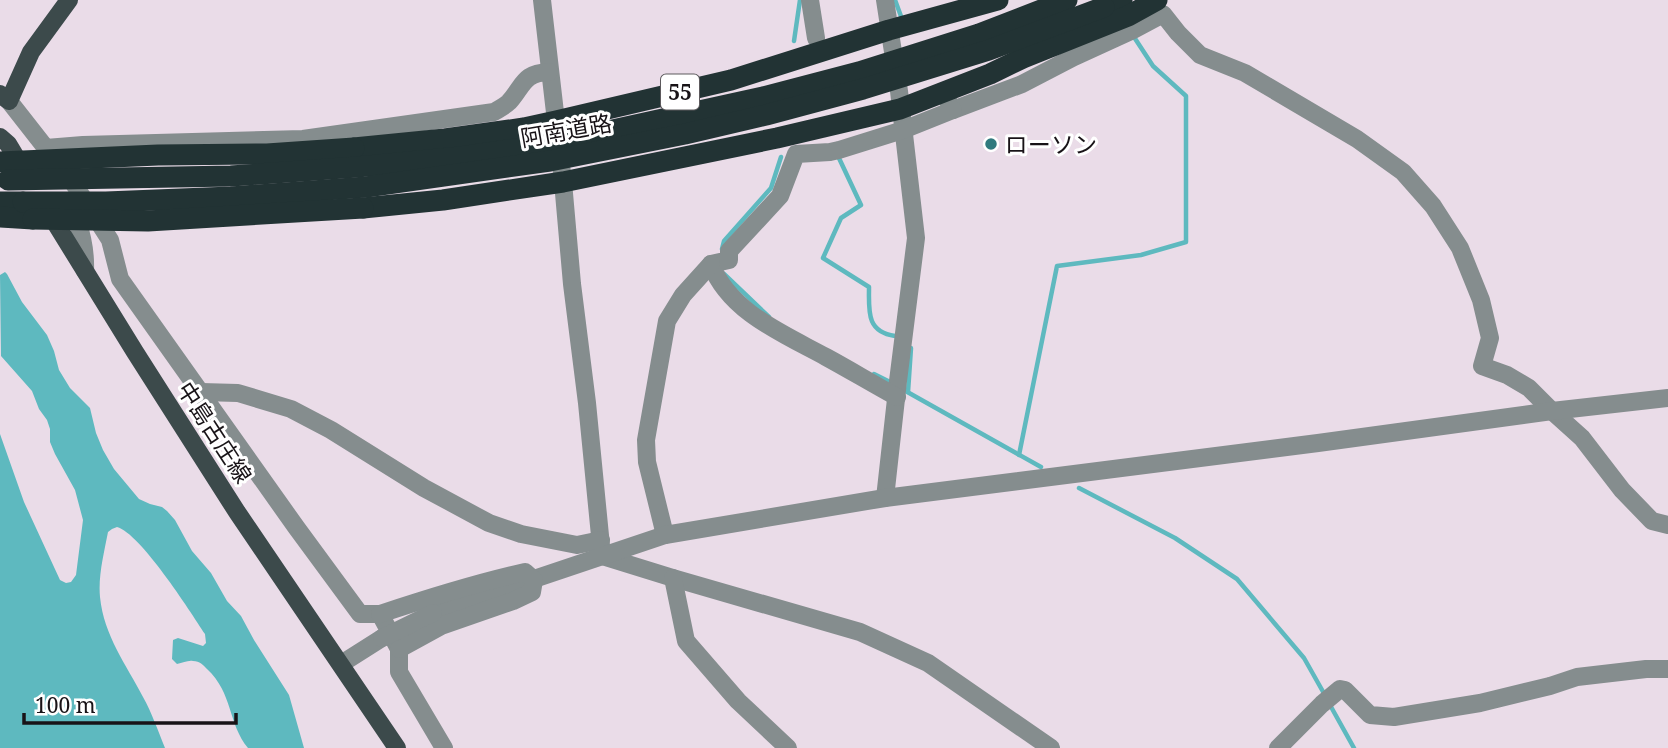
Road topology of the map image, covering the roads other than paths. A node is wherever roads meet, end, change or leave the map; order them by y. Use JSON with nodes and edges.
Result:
{"nodes":[{"id":1,"x":69,"y":0,"type":"edge"},
{"id":2,"x":542,"y":0,"type":"edge"},
{"id":3,"x":810,"y":0,"type":"edge"},
{"id":4,"x":885,"y":0,"type":"edge"},
{"id":5,"x":998,"y":0,"type":"edge"},
{"id":6,"x":1068,"y":0,"type":"edge"},
{"id":7,"x":1157,"y":0,"type":"edge"},
{"id":8,"x":1113,"y":4,"type":"edge"},
{"id":9,"x":889,"y":30,"type":"junction"},
{"id":10,"x":816,"y":38,"type":"dead end"},
{"id":11,"x":549,"y":72,"type":"junction"},
{"id":12,"x":5,"y":97,"type":"edge"},
{"id":13,"x":948,"y":101,"type":"junction"},
{"id":14,"x":900,"y":108,"type":"junction"},
{"id":15,"x":556,"y":121,"type":"junction"},
{"id":16,"x":903,"y":130,"type":"junction"},
{"id":17,"x":0,"y":137,"type":"edge"},
{"id":18,"x":46,"y":148,"type":"junction"},
{"id":19,"x":0,"y":162,"type":"edge"},
{"id":20,"x":60,"y":167,"type":"junction"},
{"id":21,"x":0,"y":180,"type":"edge"},
{"id":22,"x":563,"y":182,"type":"junction"},
{"id":23,"x":0,"y":202,"type":"edge"},
{"id":24,"x":0,"y":217,"type":"edge"},
{"id":25,"x":717,"y":262,"type":"junction"},
{"id":26,"x":85,"y":271,"type":"junction"},
{"id":27,"x":897,"y":390,"type":"junction"},
{"id":28,"x":201,"y":392,"type":"junction"},
{"id":29,"x":1668,"y":398,"type":"edge"},
{"id":30,"x":1552,"y":411,"type":"junction"},
{"id":31,"x":885,"y":498,"type":"junction"},
{"id":32,"x":1668,"y":525,"type":"edge"},
{"id":33,"x":665,"y":535,"type":"junction"},
{"id":34,"x":601,"y":548,"type":"junction"},
{"id":35,"x":673,"y":578,"type":"junction"},
{"id":36,"x":534,"y":580,"type":"junction"},
{"id":37,"x":380,"y":614,"type":"junction"},
{"id":38,"x":399,"y":649,"type":"junction"},
{"id":39,"x":341,"y":664,"type":"junction"},
{"id":40,"x":1668,"y":669,"type":"edge"},
{"id":41,"x":397,"y":748,"type":"edge"},
{"id":42,"x":444,"y":748,"type":"edge"},
{"id":43,"x":788,"y":748,"type":"edge"},
{"id":44,"x":1051,"y":748,"type":"edge"},
{"id":45,"x":1278,"y":748,"type":"edge"}],
"edges":[{"from":1,"to":12,"type":"main road"},
{"from":2,"to":11,"type":"street"},
{"from":3,"to":10,"type":"street"},
{"from":4,"to":9,"type":"street"},
{"from":5,"to":9,"type":"highway","number":"55"},
{"from":6,"to":21,"type":"highway","name":"阿南道路","number":"55","bridge":true},
{"from":7,"to":13,"type":"highway"},
{"from":8,"to":23,"type":"highway","name":"阿南道路","number":"55","bridge":true},
{"from":9,"to":14,"type":"street"},
{"from":9,"to":15,"type":"highway","number":"55"},
{"from":11,"to":15,"type":"street"},
{"from":11,"to":18,"type":"street"},
{"from":12,"to":18,"type":"street"},
{"from":13,"to":14,"type":"highway"},
{"from":13,"to":16,"type":"street"},
{"from":13,"to":30,"type":"street"},
{"from":14,"to":16,"type":"street"},
{"from":14,"to":22,"type":"highway"},
{"from":15,"to":19,"type":"highway","number":"55","bridge":true},
{"from":15,"to":22,"type":"street"},
{"from":16,"to":25,"type":"street"},
{"from":16,"to":27,"type":"street"},
{"from":17,"to":26,"type":"main road","name":"中島古庄線"},
{"from":18,"to":20,"type":"street"},
{"from":20,"to":26,"type":"street"},
{"from":20,"to":28,"type":"street"},
{"from":22,"to":24,"type":"highway","bridge":true},
{"from":22,"to":34,"type":"street"},
{"from":25,"to":27,"type":"street"},
{"from":25,"to":33,"type":"street"},
{"from":26,"to":39,"type":"main road","name":"中島古庄線"},
{"from":27,"to":31,"type":"street"},
{"from":28,"to":34,"type":"street"},
{"from":28,"to":37,"type":"street"},
{"from":29,"to":30,"type":"street"},
{"from":30,"to":31,"type":"street"},
{"from":30,"to":32,"type":"street"},
{"from":31,"to":33,"type":"street"},
{"from":33,"to":34,"type":"street"},
{"from":34,"to":35,"type":"street"},
{"from":34,"to":36,"type":"street"},
{"from":35,"to":43,"type":"street"},
{"from":35,"to":44,"type":"street"},
{"from":36,"to":37,"type":"street"},
{"from":36,"to":38,"type":"street"},
{"from":36,"to":39,"type":"street","bridge":true},
{"from":37,"to":38,"type":"street"},
{"from":38,"to":42,"type":"street"},
{"from":39,"to":41,"type":"main road","name":"中島古庄線"},
{"from":40,"to":45,"type":"street"}]}
